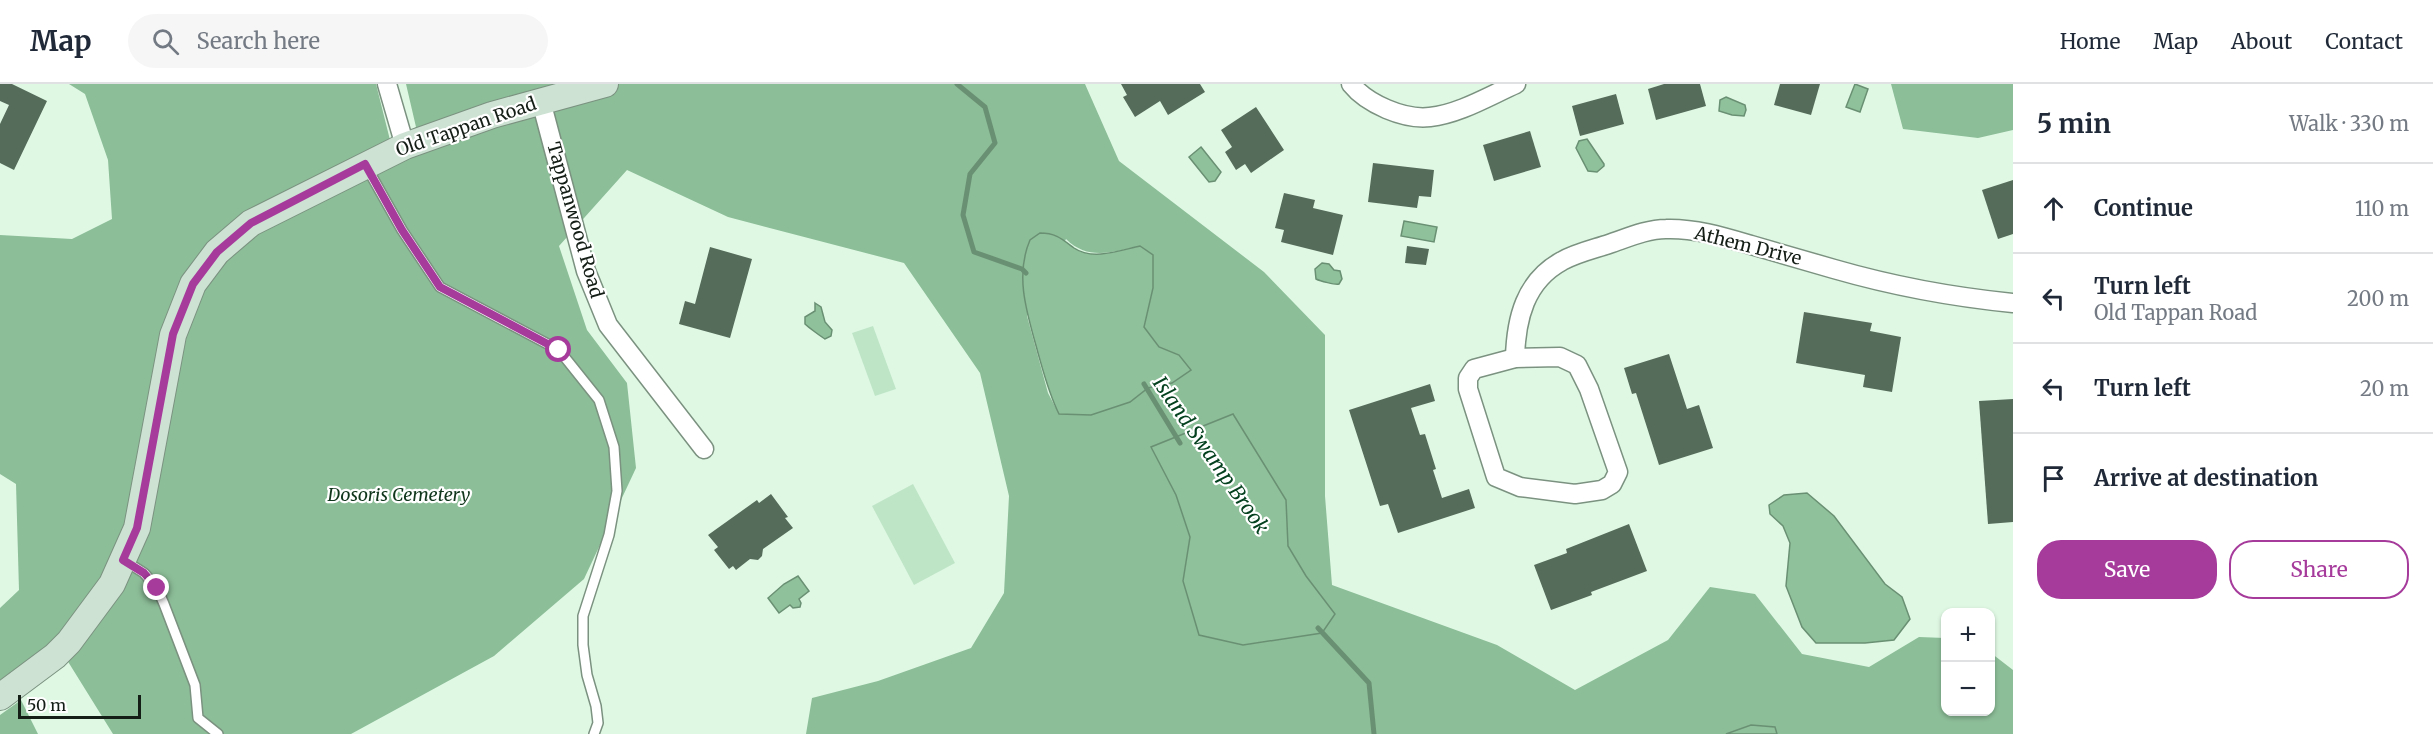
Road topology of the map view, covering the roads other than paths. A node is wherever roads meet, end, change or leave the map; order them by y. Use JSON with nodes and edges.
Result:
{"nodes":[{"id":1,"x":387,"y":84,"type":"edge"},
{"id":2,"x":605,"y":84,"type":"edge"},
{"id":3,"x":1351,"y":84,"type":"edge"},
{"id":4,"x":1516,"y":84,"type":"edge"},
{"id":5,"x":541,"y":101,"type":"junction"},
{"id":6,"x":405,"y":146,"type":"junction"},
{"id":7,"x":365,"y":164,"type":"junction"},
{"id":8,"x":2013,"y":303,"type":"edge"},
{"id":9,"x":1515,"y":358,"type":"junction"},
{"id":10,"x":704,"y":449,"type":"dead end"},
{"id":11,"x":123,"y":560,"type":"junction"},
{"id":12,"x":0,"y":697,"type":"edge"},
{"id":13,"x":218,"y":734,"type":"edge"},
{"id":14,"x":594,"y":734,"type":"edge"}],
"edges":[{"from":1,"to":6,"type":"street"},
{"from":2,"to":5,"type":"street","name":"Old Tappan Road"},
{"from":3,"to":4,"type":"street"},
{"from":5,"to":6,"type":"street","name":"Old Tappan Road"},
{"from":5,"to":10,"type":"street","name":"Tappanwood Road"},
{"from":6,"to":7,"type":"street","name":"Old Tappan Road"},
{"from":7,"to":11,"type":"street","name":"Old Tappan Road"},
{"from":7,"to":14,"type":"lane"},
{"from":8,"to":9,"type":"street","name":"Athem Drive"},
{"from":9,"to":9,"type":"street"},
{"from":11,"to":12,"type":"street","name":"Old Tappan Road"},
{"from":11,"to":13,"type":"lane"}]}
